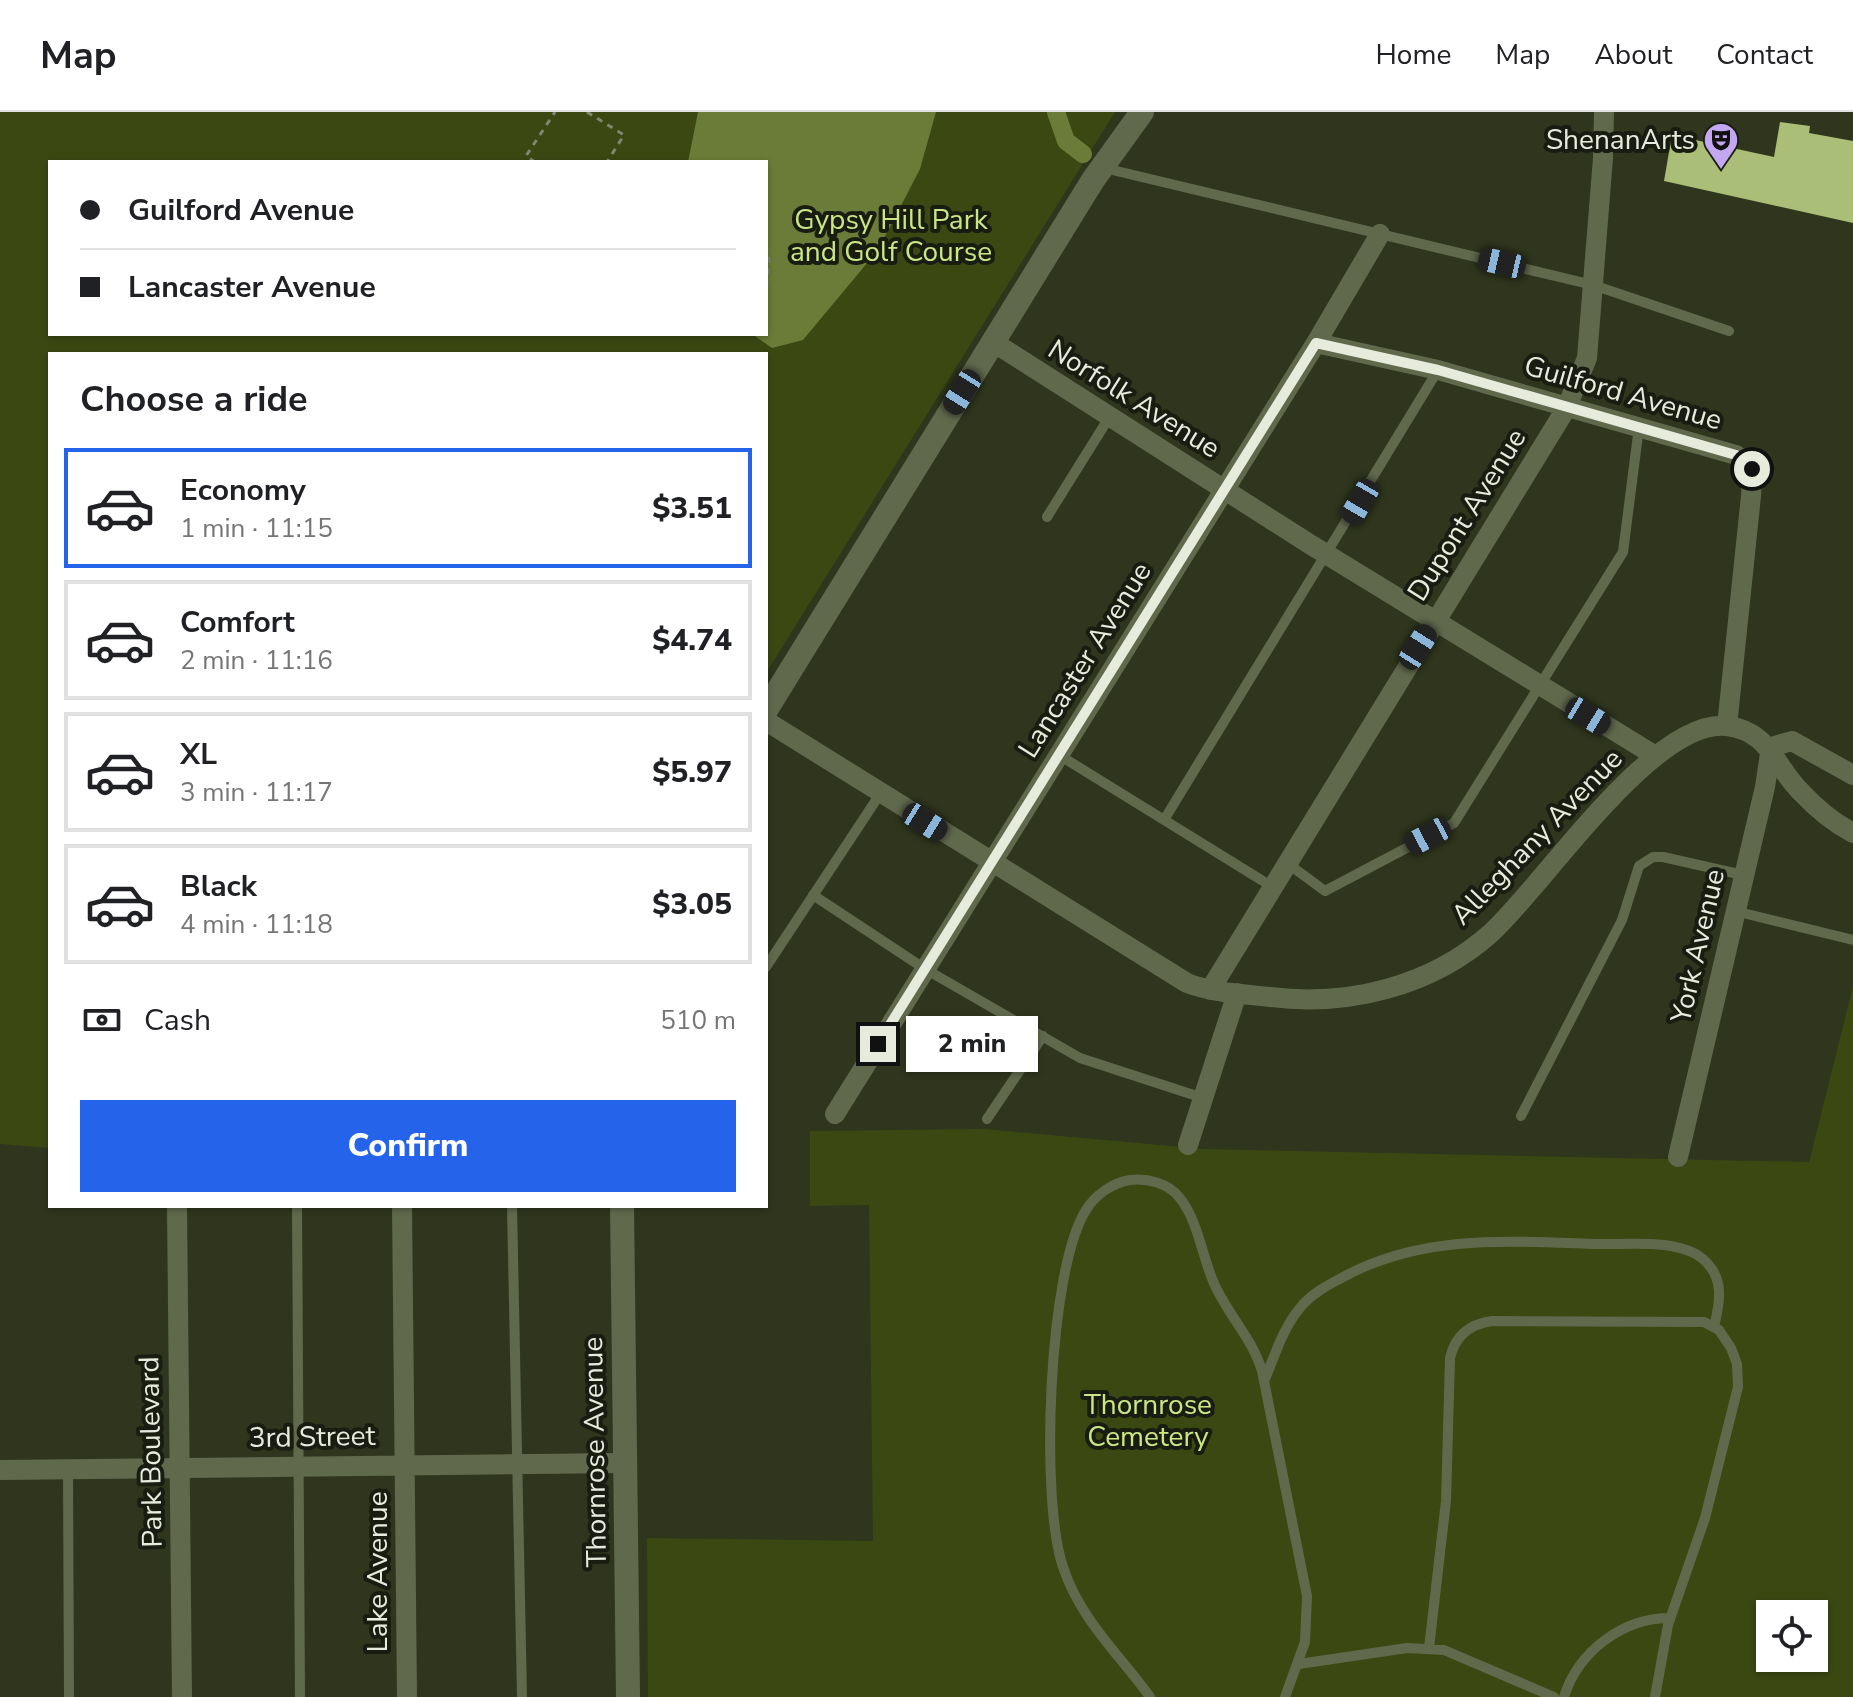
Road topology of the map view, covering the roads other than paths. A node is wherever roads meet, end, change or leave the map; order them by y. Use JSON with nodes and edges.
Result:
{"nodes":[{"id":1,"x":1142,"y":112,"type":"edge"},
{"id":2,"x":1604,"y":112,"type":"edge"},
{"id":3,"x":1102,"y":168,"type":"junction"},
{"id":4,"x":1380,"y":234,"type":"junction"},
{"id":5,"x":1593,"y":285,"type":"junction"},
{"id":6,"x":1729,"y":331,"type":"dead end"},
{"id":7,"x":993,"y":342,"type":"junction"},
{"id":8,"x":1316,"y":343,"type":"junction"},
{"id":9,"x":1438,"y":370,"type":"junction"},
{"id":10,"x":1567,"y":407,"type":"junction"},
{"id":11,"x":1110,"y":416,"type":"junction"},
{"id":12,"x":1639,"y":427,"type":"junction"},
{"id":13,"x":1223,"y":488,"type":"junction"},
{"id":14,"x":1047,"y":517,"type":"dead end"},
{"id":15,"x":1328,"y":555,"type":"junction"},
{"id":16,"x":1435,"y":621,"type":"junction"},
{"id":17,"x":1540,"y":686,"type":"junction"},
{"id":18,"x":768,"y":707,"type":"edge"},
{"id":19,"x":768,"y":722,"type":"edge"},
{"id":20,"x":1727,"y":726,"type":"junction"},
{"id":21,"x":1771,"y":747,"type":"junction"},
{"id":22,"x":1059,"y":755,"type":"junction"},
{"id":23,"x":1654,"y":755,"type":"junction"},
{"id":24,"x":1853,"y":775,"type":"edge"},
{"id":25,"x":880,"y":794,"type":"junction"},
{"id":26,"x":1164,"y":820,"type":"junction"},
{"id":27,"x":1853,"y":833,"type":"edge"},
{"id":28,"x":1286,"y":862,"type":"junction"},
{"id":29,"x":992,"y":864,"type":"junction"},
{"id":30,"x":1743,"y":875,"type":"junction"},
{"id":31,"x":1271,"y":886,"type":"junction"},
{"id":32,"x":813,"y":895,"type":"junction"},
{"id":33,"x":1735,"y":911,"type":"junction"},
{"id":34,"x":1853,"y":940,"type":"edge"},
{"id":35,"x":768,"y":964,"type":"edge"},
{"id":36,"x":925,"y":969,"type":"junction"},
{"id":37,"x":1210,"y":990,"type":"junction"},
{"id":38,"x":1237,"y":993,"type":"junction"},
{"id":39,"x":1043,"y":1036,"type":"junction"},
{"id":40,"x":1203,"y":1098,"type":"junction"},
{"id":41,"x":835,"y":1114,"type":"dead end"},
{"id":42,"x":1521,"y":1116,"type":"dead end"},
{"id":43,"x":987,"y":1119,"type":"dead end"},
{"id":44,"x":1188,"y":1145,"type":"dead end"},
{"id":45,"x":1678,"y":1157,"type":"dead end"},
{"id":46,"x":177,"y":1208,"type":"edge"},
{"id":47,"x":297,"y":1208,"type":"edge"},
{"id":48,"x":402,"y":1208,"type":"edge"},
{"id":49,"x":512,"y":1208,"type":"edge"},
{"id":50,"x":622,"y":1208,"type":"edge"},
{"id":51,"x":1714,"y":1327,"type":"junction"},
{"id":52,"x":1264,"y":1380,"type":"junction"},
{"id":53,"x":625,"y":1463,"type":"junction"},
{"id":54,"x":405,"y":1464,"type":"junction"},
{"id":55,"x":519,"y":1464,"type":"junction"},
{"id":56,"x":299,"y":1465,"type":"junction"},
{"id":57,"x":179,"y":1468,"type":"junction"},
{"id":58,"x":68,"y":1469,"type":"junction"},
{"id":59,"x":0,"y":1470,"type":"edge"},
{"id":60,"x":1670,"y":1618,"type":"junction"},
{"id":61,"x":1429,"y":1648,"type":"junction"},
{"id":62,"x":1299,"y":1664,"type":"junction"},
{"id":63,"x":69,"y":1697,"type":"edge"},
{"id":64,"x":182,"y":1697,"type":"edge"},
{"id":65,"x":300,"y":1697,"type":"edge"},
{"id":66,"x":407,"y":1697,"type":"edge"},
{"id":67,"x":522,"y":1697,"type":"edge"},
{"id":68,"x":628,"y":1697,"type":"edge"},
{"id":69,"x":1150,"y":1697,"type":"edge"},
{"id":70,"x":1285,"y":1697,"type":"edge"},
{"id":71,"x":1554,"y":1697,"type":"edge"},
{"id":72,"x":1564,"y":1697,"type":"edge"},
{"id":73,"x":1655,"y":1697,"type":"edge"}],
"edges":[{"from":1,"to":3,"type":"street"},
{"from":2,"to":5,"type":"street","name":"Dupont Avenue"},
{"from":3,"to":4,"type":"lane"},
{"from":3,"to":7,"type":"street"},
{"from":4,"to":5,"type":"lane"},
{"from":4,"to":8,"type":"street","name":"Lancaster Avenue"},
{"from":5,"to":6,"type":"lane"},
{"from":5,"to":10,"type":"street","name":"Dupont Avenue"},
{"from":7,"to":11,"type":"street","name":"Norfolk Avenue"},
{"from":7,"to":18,"type":"street"},
{"from":8,"to":9,"type":"street","name":"Guilford Avenue"},
{"from":8,"to":13,"type":"street","name":"Lancaster Avenue"},
{"from":9,"to":10,"type":"street","name":"Guilford Avenue"},
{"from":9,"to":15,"type":"lane"},
{"from":10,"to":12,"type":"street","name":"Guilford Avenue"},
{"from":10,"to":16,"type":"street","name":"Dupont Avenue"},
{"from":11,"to":13,"type":"street","name":"Norfolk Avenue"},
{"from":11,"to":14,"type":"lane"},
{"from":12,"to":17,"type":"lane"},
{"from":12,"to":20,"type":"street","name":"Guilford Avenue"},
{"from":13,"to":15,"type":"street","name":"Norfolk Avenue"},
{"from":13,"to":22,"type":"street","name":"Lancaster Avenue"},
{"from":15,"to":16,"type":"street","name":"Norfolk Avenue"},
{"from":15,"to":26,"type":"lane"},
{"from":16,"to":17,"type":"street","name":"Norfolk Avenue"},
{"from":16,"to":28,"type":"street","name":"Dupont Avenue"},
{"from":17,"to":23,"type":"street","name":"Norfolk Avenue"},
{"from":17,"to":28,"type":"lane"},
{"from":19,"to":25,"type":"street","name":"Alleghany Avenue"},
{"from":20,"to":21,"type":"street"},
{"from":20,"to":23,"type":"street","name":"Alleghany Avenue"},
{"from":21,"to":24,"type":"street"},
{"from":21,"to":27,"type":"street"},
{"from":21,"to":30,"type":"street","name":"York Avenue"},
{"from":22,"to":26,"type":"lane"},
{"from":22,"to":29,"type":"street","name":"Lancaster Avenue"},
{"from":23,"to":38,"type":"street","name":"Alleghany Avenue"},
{"from":25,"to":29,"type":"street","name":"Alleghany Avenue"},
{"from":25,"to":32,"type":"lane"},
{"from":26,"to":31,"type":"lane"},
{"from":28,"to":31,"type":"street","name":"Dupont Avenue"},
{"from":29,"to":36,"type":"street","name":"Lancaster Avenue"},
{"from":29,"to":37,"type":"street","name":"Alleghany Avenue"},
{"from":30,"to":33,"type":"street","name":"York Avenue"},
{"from":30,"to":42,"type":"lane"},
{"from":31,"to":37,"type":"street","name":"Dupont Avenue"},
{"from":32,"to":35,"type":"lane"},
{"from":32,"to":36,"type":"lane"},
{"from":33,"to":34,"type":"lane"},
{"from":33,"to":45,"type":"street","name":"York Avenue"},
{"from":36,"to":39,"type":"lane"},
{"from":36,"to":41,"type":"street","name":"Lancaster Avenue"},
{"from":37,"to":38,"type":"street","name":"Alleghany Avenue"},
{"from":38,"to":40,"type":"street"},
{"from":39,"to":40,"type":"lane"},
{"from":39,"to":43,"type":"lane"},
{"from":40,"to":44,"type":"street"},
{"from":46,"to":57,"type":"street","name":"Park Boulevard"},
{"from":47,"to":56,"type":"lane"},
{"from":48,"to":54,"type":"street","name":"Lake Avenue"},
{"from":49,"to":55,"type":"lane"},
{"from":50,"to":53,"type":"street","name":"Thornrose Avenue"},
{"from":51,"to":52,"type":"lane"},
{"from":51,"to":60,"type":"lane"},
{"from":51,"to":61,"type":"lane"},
{"from":52,"to":62,"type":"lane"},
{"from":52,"to":69,"type":"lane"},
{"from":53,"to":55,"type":"street","name":"3rd Street"},
{"from":53,"to":68,"type":"street","name":"Thornrose Avenue"},
{"from":54,"to":55,"type":"street","name":"3rd Street"},
{"from":54,"to":56,"type":"street","name":"3rd Street"},
{"from":54,"to":66,"type":"street","name":"Lake Avenue"},
{"from":55,"to":67,"type":"lane"},
{"from":56,"to":57,"type":"street","name":"3rd Street"},
{"from":56,"to":65,"type":"lane"},
{"from":57,"to":58,"type":"street","name":"3rd Street"},
{"from":57,"to":64,"type":"street","name":"Park Boulevard"},
{"from":58,"to":59,"type":"street","name":"3rd Street"},
{"from":58,"to":63,"type":"lane"},
{"from":60,"to":72,"type":"lane"},
{"from":60,"to":73,"type":"lane"},
{"from":61,"to":62,"type":"lane"},
{"from":61,"to":71,"type":"lane"},
{"from":62,"to":70,"type":"lane"}]}
